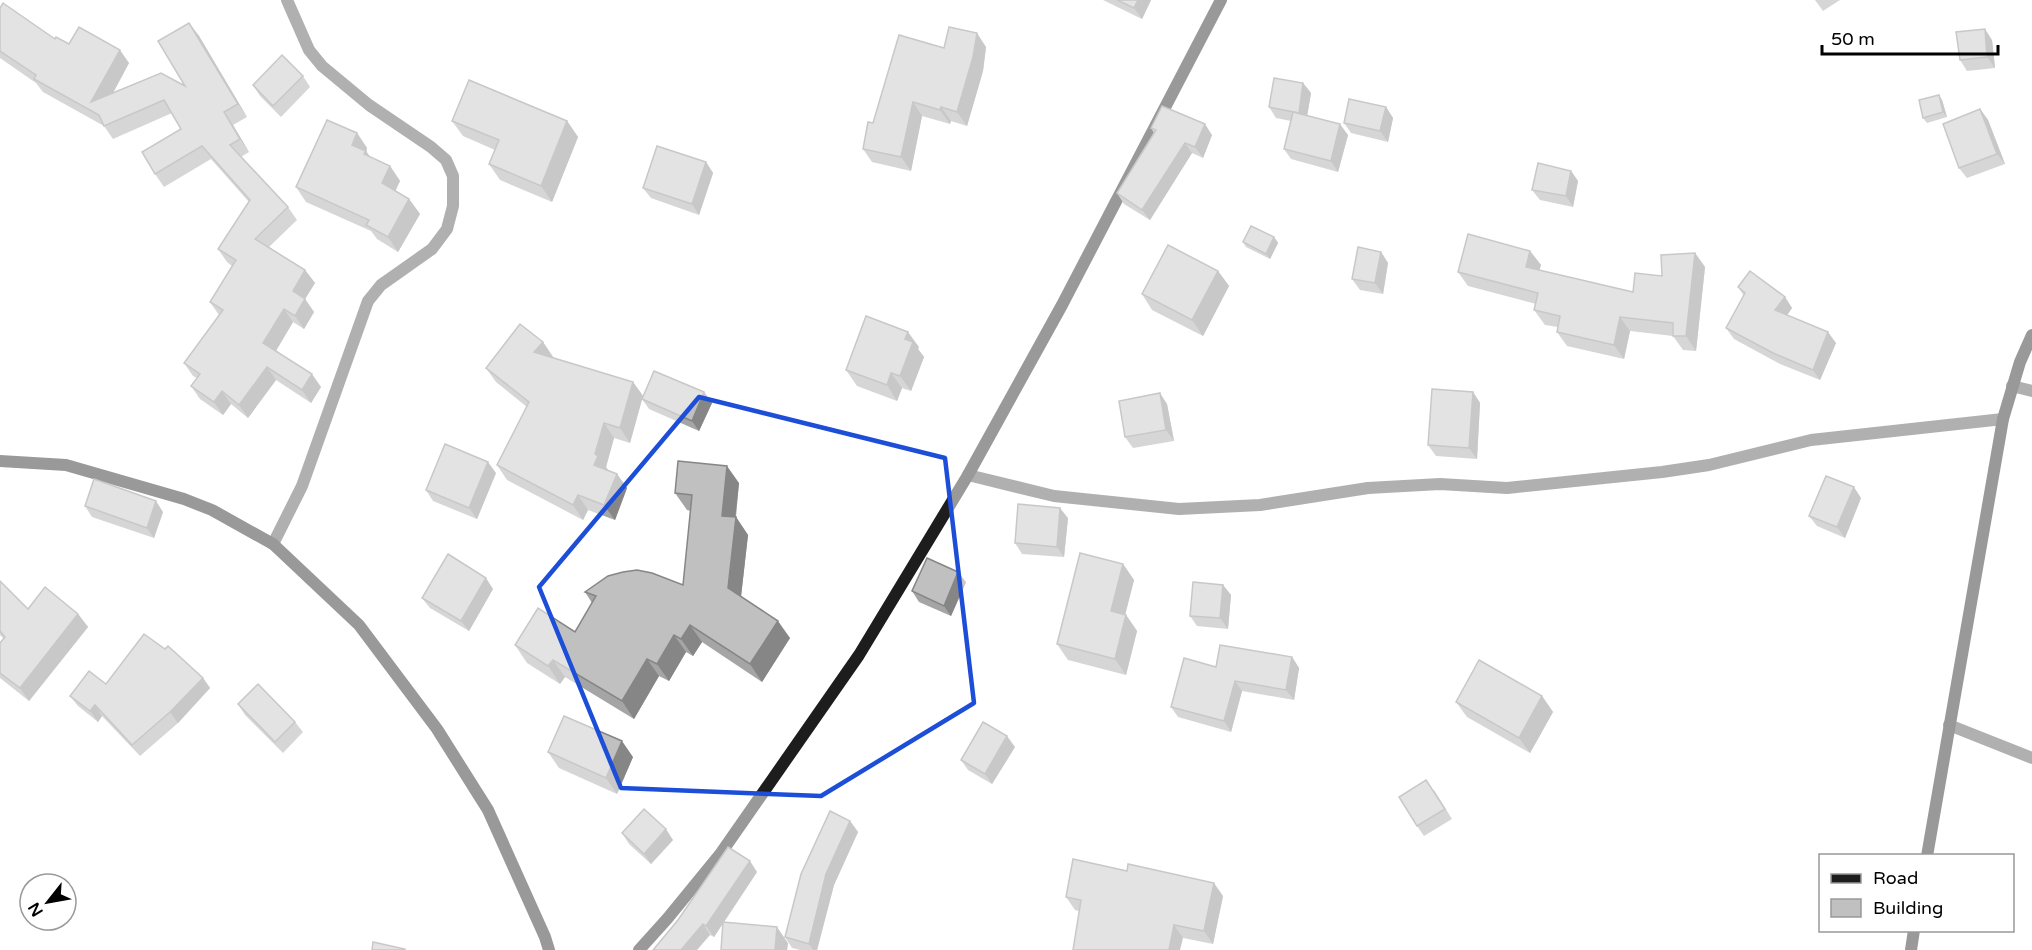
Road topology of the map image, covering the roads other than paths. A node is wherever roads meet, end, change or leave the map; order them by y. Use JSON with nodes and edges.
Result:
{"nodes":[{"id":1,"x":287,"y":0,"type":"edge"},
{"id":2,"x":1221,"y":0,"type":"edge"},
{"id":3,"x":2032,"y":335,"type":"edge"},
{"id":4,"x":2012,"y":386,"type":"junction"},
{"id":5,"x":2032,"y":391,"type":"edge"},
{"id":6,"x":2003,"y":419,"type":"junction"},
{"id":7,"x":0,"y":461,"type":"edge"},
{"id":8,"x":968,"y":475,"type":"junction"},
{"id":9,"x":273,"y":544,"type":"junction"},
{"id":10,"x":1949,"y":724,"type":"junction"},
{"id":11,"x":2032,"y":758,"type":"edge"},
{"id":12,"x":1927,"y":854,"type":"edge"},
{"id":13,"x":1914,"y":932,"type":"edge"},
{"id":14,"x":549,"y":950,"type":"edge"},
{"id":15,"x":639,"y":950,"type":"edge"},
{"id":16,"x":1911,"y":950,"type":"edge"}],
"edges":[{"from":1,"to":9,"type":"street"},
{"from":2,"to":8,"type":"street"},
{"from":3,"to":4,"type":"street"},
{"from":4,"to":5,"type":"street"},
{"from":4,"to":6,"type":"street"},
{"from":6,"to":8,"type":"street"},
{"from":6,"to":10,"type":"street"},
{"from":7,"to":9,"type":"street"},
{"from":8,"to":15,"type":"street"},
{"from":9,"to":14,"type":"street"},
{"from":10,"to":11,"type":"street"},
{"from":10,"to":12,"type":"street"},
{"from":13,"to":16,"type":"street"}]}
